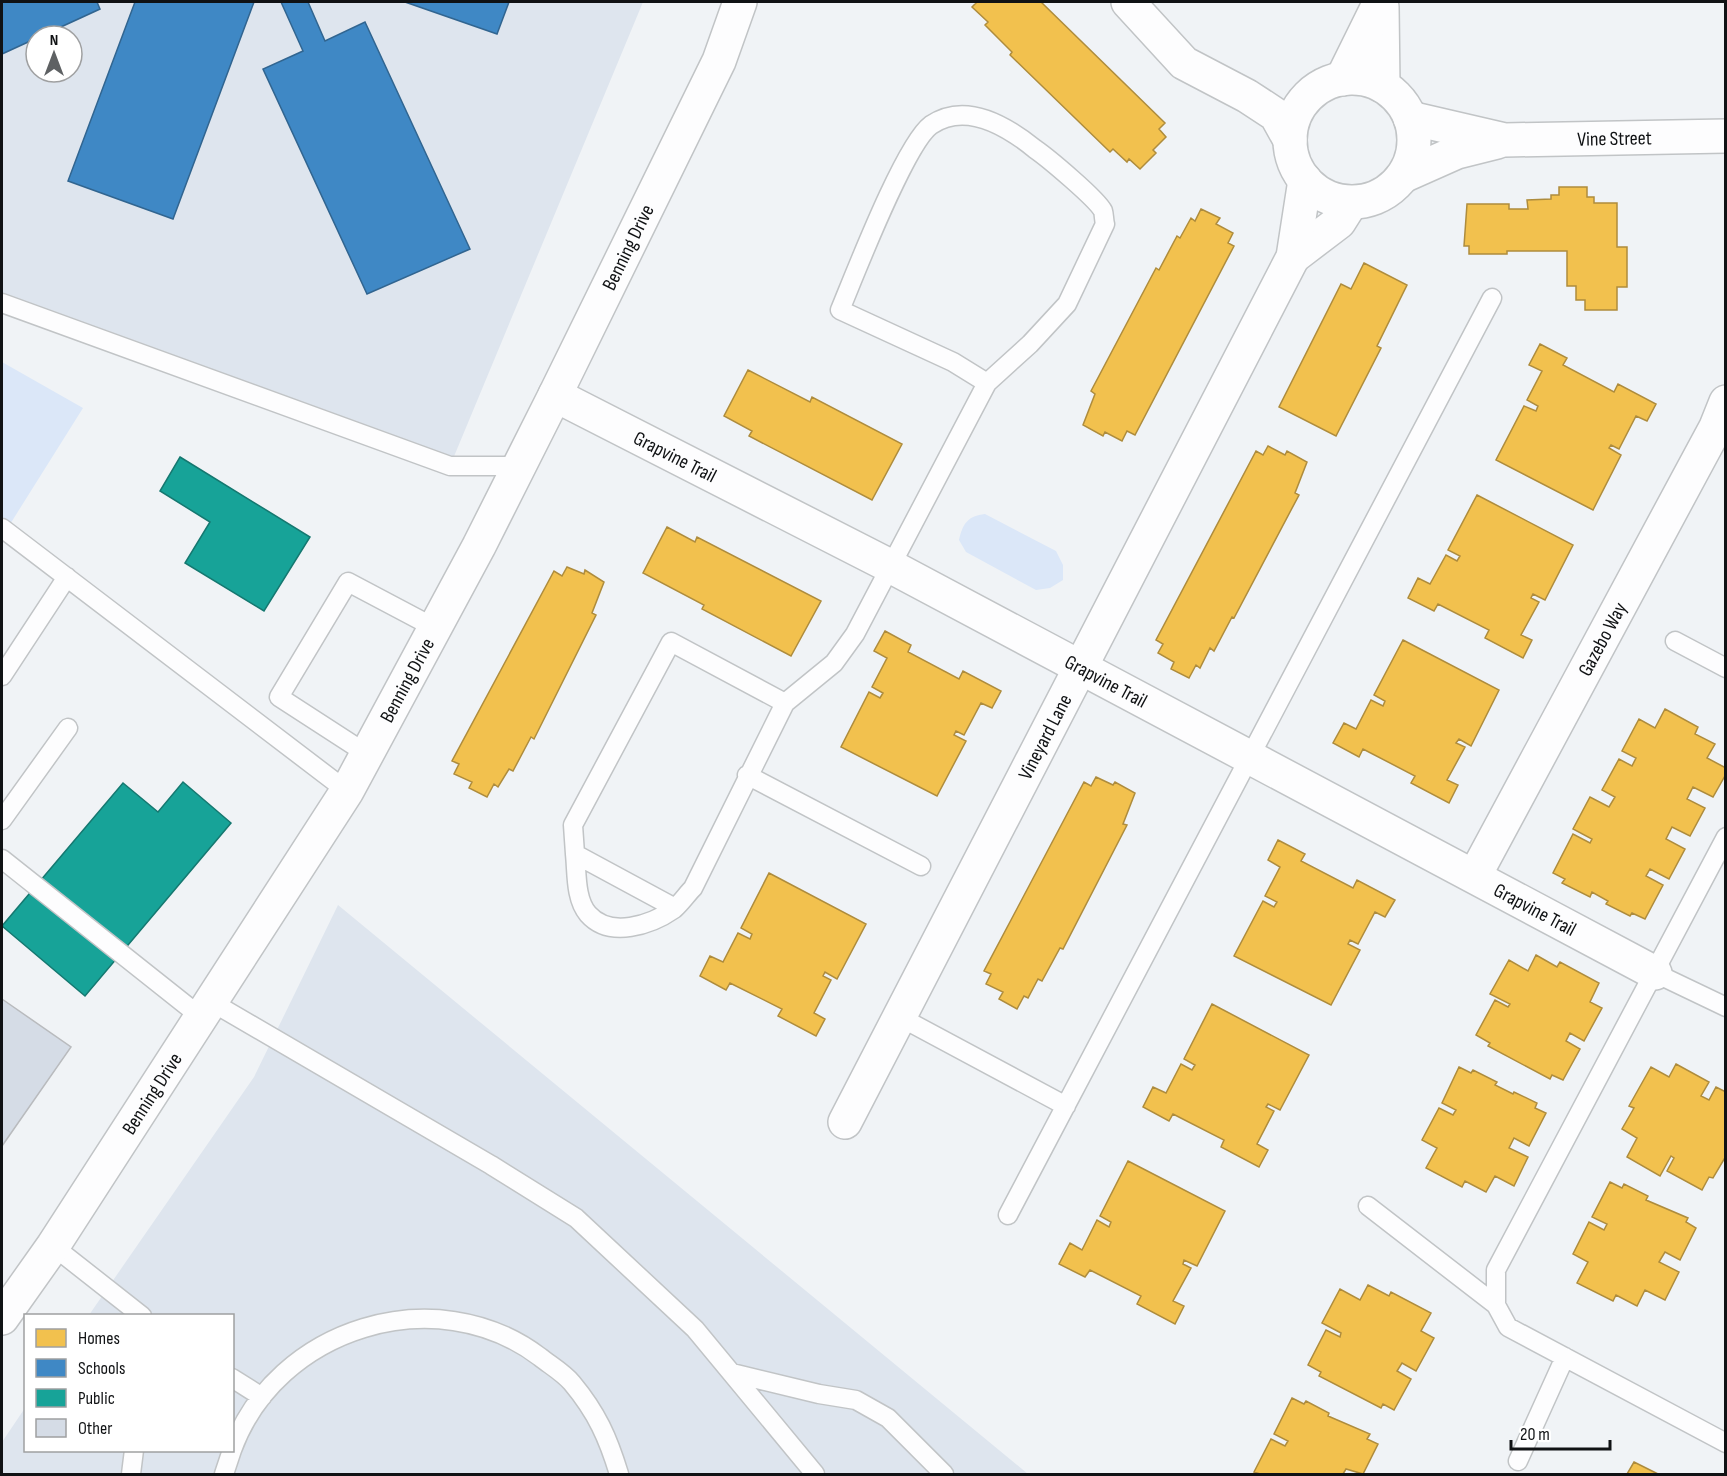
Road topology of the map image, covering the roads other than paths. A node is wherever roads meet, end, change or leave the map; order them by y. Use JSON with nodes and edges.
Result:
{"nodes":[{"id":1,"x":740,"y":2,"type":"edge"},
{"id":2,"x":1128,"y":2,"type":"edge"},
{"id":3,"x":1381,"y":2,"type":"edge"},
{"id":4,"x":1342,"y":79,"type":"junction"},
{"id":5,"x":1383,"y":86,"type":"junction"},
{"id":6,"x":1247,"y":96,"type":"junction"},
{"id":7,"x":1304,"y":101,"type":"junction"},
{"id":8,"x":1410,"y":118,"type":"junction"},
{"id":9,"x":1725,"y":136,"type":"edge"},
{"id":10,"x":1290,"y":140,"type":"junction"},
{"id":11,"x":1505,"y":140,"type":"junction"},
{"id":12,"x":1402,"y":176,"type":"junction"},
{"id":13,"x":1305,"y":180,"type":"junction"},
{"id":14,"x":1351,"y":202,"type":"junction"},
{"id":15,"x":1293,"y":257,"type":"junction"},
{"id":16,"x":1492,"y":298,"type":"dead end"},
{"id":17,"x":2,"y":303,"type":"edge"},
{"id":18,"x":987,"y":383,"type":"junction"},
{"id":19,"x":555,"y":395,"type":"junction"},
{"id":20,"x":1725,"y":402,"type":"edge"},
{"id":21,"x":519,"y":466,"type":"junction"},
{"id":22,"x":2,"y":528,"type":"edge"},
{"id":23,"x":890,"y":566,"type":"junction"},
{"id":24,"x":67,"y":577,"type":"junction"},
{"id":25,"x":435,"y":628,"type":"junction"},
{"id":26,"x":1675,"y":641,"type":"dead end"},
{"id":27,"x":1725,"y":668,"type":"edge"},
{"id":28,"x":1082,"y":669,"type":"junction"},
{"id":29,"x":2,"y":676,"type":"edge"},
{"id":30,"x":784,"y":703,"type":"junction"},
{"id":31,"x":68,"y":728,"type":"dead end"},
{"id":32,"x":367,"y":754,"type":"junction"},
{"id":33,"x":1250,"y":758,"type":"junction"},
{"id":34,"x":747,"y":775,"type":"junction"},
{"id":35,"x":347,"y":792,"type":"junction"},
{"id":36,"x":2,"y":820,"type":"edge"},
{"id":37,"x":1725,"y":837,"type":"edge"},
{"id":38,"x":575,"y":854,"type":"junction"},
{"id":39,"x":2,"y":860,"type":"edge"},
{"id":40,"x":1720,"y":863,"type":"edge"},
{"id":41,"x":921,"y":866,"type":"dead end"},
{"id":42,"x":1475,"y":875,"type":"junction"},
{"id":43,"x":675,"y":908,"type":"junction"},
{"id":44,"x":1655,"y":973,"type":"junction"},
{"id":45,"x":1725,"y":1007,"type":"edge"},
{"id":46,"x":206,"y":1009,"type":"junction"},
{"id":47,"x":900,"y":1017,"type":"junction"},
{"id":48,"x":1065,"y":1106,"type":"junction"},
{"id":49,"x":845,"y":1122,"type":"dead end"},
{"id":50,"x":1368,"y":1206,"type":"dead end"},
{"id":51,"x":1008,"y":1215,"type":"dead end"},
{"id":52,"x":53,"y":1246,"type":"junction"},
{"id":53,"x":1496,"y":1305,"type":"junction"},
{"id":54,"x":139,"y":1314,"type":"edge"},
{"id":55,"x":2,"y":1318,"type":"edge"},
{"id":56,"x":1565,"y":1358,"type":"junction"},
{"id":57,"x":732,"y":1373,"type":"junction"},
{"id":58,"x":234,"y":1379,"type":"edge"},
{"id":59,"x":262,"y":1397,"type":"junction"},
{"id":60,"x":1725,"y":1443,"type":"edge"},
{"id":61,"x":234,"y":1445,"type":"edge"},
{"id":62,"x":134,"y":1452,"type":"edge"},
{"id":63,"x":231,"y":1452,"type":"edge"},
{"id":64,"x":1518,"y":1461,"type":"dead end"},
{"id":65,"x":131,"y":1474,"type":"edge"},
{"id":66,"x":224,"y":1474,"type":"edge"},
{"id":67,"x":619,"y":1474,"type":"edge"},
{"id":68,"x":814,"y":1474,"type":"edge"},
{"id":69,"x":944,"y":1474,"type":"edge"}],
"edges":[{"from":1,"to":19,"type":"street","name":"Benning Drive"},
{"from":2,"to":6,"type":"street"},
{"from":3,"to":4,"type":"street"},
{"from":3,"to":5,"type":"street"},
{"from":4,"to":5,"type":"street"},
{"from":4,"to":7,"type":"street"},
{"from":5,"to":8,"type":"street"},
{"from":6,"to":7,"type":"street"},
{"from":6,"to":10,"type":"street"},
{"from":7,"to":10,"type":"street"},
{"from":8,"to":11,"type":"street","name":"Vine Street"},
{"from":8,"to":12,"type":"street","name":"Vine Street"},
{"from":9,"to":11,"type":"street","name":"Vine Street"},
{"from":10,"to":13,"type":"street"},
{"from":11,"to":12,"type":"street","name":"Vine Street"},
{"from":12,"to":14,"type":"street","name":"Vine Street"},
{"from":13,"to":14,"type":"street"},
{"from":13,"to":15,"type":"street","name":"Vineyard Lane"},
{"from":14,"to":15,"type":"street","name":"Vineyard Lane"},
{"from":15,"to":28,"type":"street","name":"Vineyard Lane"},
{"from":16,"to":33,"type":"lane"},
{"from":17,"to":21,"type":"lane"},
{"from":18,"to":18,"type":"lane"},
{"from":18,"to":23,"type":"lane"},
{"from":19,"to":21,"type":"street","name":"Benning Drive"},
{"from":19,"to":23,"type":"street","name":"Grapvine Trail"},
{"from":20,"to":42,"type":"street","name":"Gazebo Way"},
{"from":21,"to":25,"type":"street","name":"Benning Drive"},
{"from":22,"to":24,"type":"lane"},
{"from":23,"to":28,"type":"street","name":"Grapvine Trail"},
{"from":23,"to":30,"type":"lane"},
{"from":24,"to":29,"type":"lane"},
{"from":24,"to":35,"type":"lane"},
{"from":25,"to":32,"type":"street","name":"Benning Drive"},
{"from":25,"to":32,"type":"lane"},
{"from":26,"to":27,"type":"lane"},
{"from":28,"to":33,"type":"street","name":"Grapvine Trail"},
{"from":28,"to":47,"type":"street","name":"Vineyard Lane"},
{"from":30,"to":34,"type":"lane"},
{"from":30,"to":38,"type":"lane"},
{"from":31,"to":36,"type":"lane"},
{"from":32,"to":35,"type":"street","name":"Benning Drive"},
{"from":33,"to":42,"type":"street","name":"Grapvine Trail"},
{"from":33,"to":48,"type":"lane"},
{"from":34,"to":41,"type":"lane"},
{"from":34,"to":43,"type":"lane"},
{"from":35,"to":46,"type":"street","name":"Benning Drive"},
{"from":37,"to":40,"type":"lane"},
{"from":38,"to":43,"type":"lane"},
{"from":38,"to":43,"type":"lane"},
{"from":39,"to":46,"type":"lane"},
{"from":40,"to":44,"type":"lane"},
{"from":42,"to":44,"type":"street","name":"Grapvine Trail"},
{"from":44,"to":45,"type":"lane"},
{"from":44,"to":53,"type":"lane"},
{"from":46,"to":52,"type":"street","name":"Benning Drive"},
{"from":46,"to":57,"type":"lane"},
{"from":47,"to":48,"type":"lane"},
{"from":47,"to":49,"type":"street","name":"Vineyard Lane"},
{"from":48,"to":51,"type":"lane"},
{"from":50,"to":53,"type":"lane"},
{"from":52,"to":54,"type":"lane"},
{"from":52,"to":55,"type":"street","name":"Benning Drive"},
{"from":53,"to":56,"type":"lane"},
{"from":56,"to":60,"type":"lane"},
{"from":56,"to":64,"type":"lane"},
{"from":57,"to":68,"type":"lane"},
{"from":57,"to":69,"type":"lane"},
{"from":58,"to":59,"type":"lane"},
{"from":59,"to":61,"type":"lane"},
{"from":59,"to":67,"type":"lane"},
{"from":62,"to":65,"type":"lane"},
{"from":63,"to":66,"type":"lane"}]}
